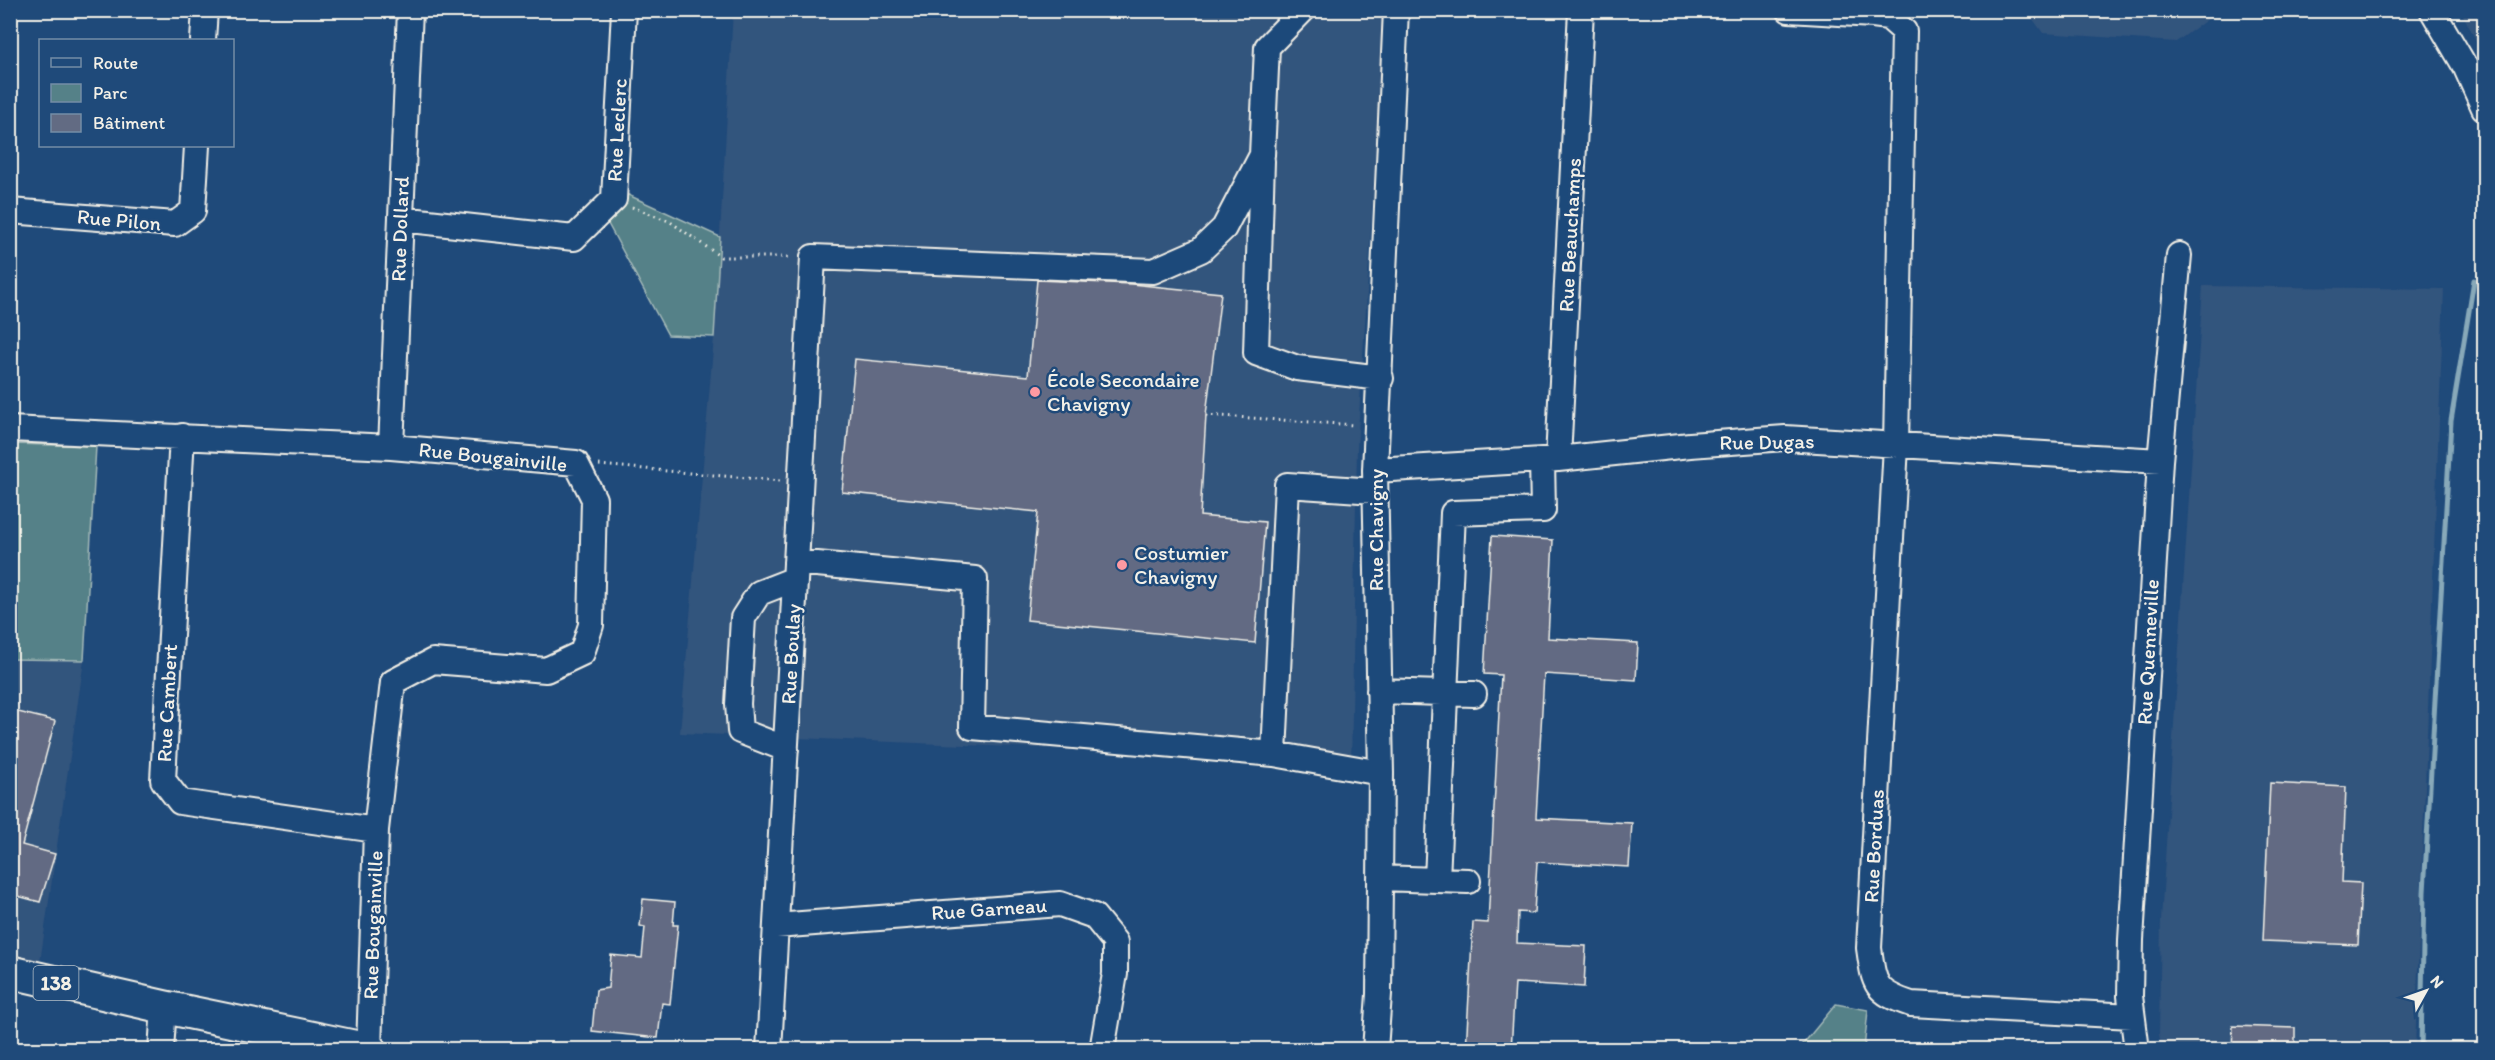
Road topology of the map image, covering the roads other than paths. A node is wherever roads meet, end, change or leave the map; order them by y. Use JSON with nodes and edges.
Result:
{"nodes":[{"id":1,"x":205,"y":10,"type":"edge"},
{"id":2,"x":410,"y":10,"type":"edge"},
{"id":3,"x":624,"y":10,"type":"edge"},
{"id":4,"x":1303,"y":10,"type":"edge"},
{"id":5,"x":1396,"y":10,"type":"edge"},
{"id":6,"x":1581,"y":10,"type":"edge"},
{"id":7,"x":1789,"y":10,"type":"edge"},
{"id":8,"x":2432,"y":10,"type":"edge"},
{"id":9,"x":203,"y":39,"type":"edge"},
{"id":10,"x":2482,"y":98,"type":"edge"},
{"id":11,"x":197,"y":147,"type":"edge"},
{"id":12,"x":1263,"y":155,"type":"junction"},
{"id":13,"x":10,"y":211,"type":"edge"},
{"id":14,"x":401,"y":219,"type":"junction"},
{"id":15,"x":2179,"y":255,"type":"dead end"},
{"id":16,"x":1381,"y":378,"type":"junction"},
{"id":17,"x":10,"y":429,"type":"edge"},
{"id":18,"x":182,"y":436,"type":"junction"},
{"id":19,"x":1896,"y":445,"type":"junction"},
{"id":20,"x":391,"y":447,"type":"junction"},
{"id":21,"x":1550,"y":460,"type":"junction"},
{"id":22,"x":2160,"y":461,"type":"junction"},
{"id":23,"x":1375,"y":481,"type":"junction"},
{"id":24,"x":796,"y":571,"type":"junction"},
{"id":25,"x":1379,"y":691,"type":"junction"},
{"id":26,"x":1445,"y":693,"type":"junction"},
{"id":27,"x":1474,"y":694,"type":"dead end"},
{"id":28,"x":786,"y":749,"type":"junction"},
{"id":29,"x":1274,"y":754,"type":"junction"},
{"id":30,"x":1381,"y":773,"type":"junction"},
{"id":31,"x":376,"y":830,"type":"junction"},
{"id":32,"x":1380,"y":878,"type":"junction"},
{"id":33,"x":1437,"y":880,"type":"junction"},
{"id":34,"x":1468,"y":881,"type":"dead end"},
{"id":35,"x":776,"y":926,"type":"junction"},
{"id":36,"x":10,"y":972,"type":"edge"},
{"id":37,"x":164,"y":1007,"type":"junction"},
{"id":38,"x":2132,"y":1016,"type":"junction"},
{"id":39,"x":370,"y":1049,"type":"edge"},
{"id":40,"x":161,"y":1050,"type":"edge"},
{"id":41,"x":769,"y":1050,"type":"edge"},
{"id":42,"x":1102,"y":1050,"type":"edge"},
{"id":43,"x":1375,"y":1050,"type":"edge"},
{"id":44,"x":2137,"y":1050,"type":"edge"}],
"edges":[{"from":1,"to":9,"type":"street"},
{"from":2,"to":14,"type":"street","name":"Rue Dollard"},
{"from":3,"to":14,"type":"street","name":"Rue Leclerc"},
{"from":4,"to":12,"type":"street"},
{"from":5,"to":16,"type":"street","name":"Rue Chavigny"},
{"from":6,"to":21,"type":"street","name":"Rue Beauchamps"},
{"from":7,"to":19,"type":"street","name":"Rue Borduas"},
{"from":8,"to":10,"type":"street"},
{"from":11,"to":13,"type":"street","name":"Rue Pilon"},
{"from":12,"to":16,"type":"street"},
{"from":12,"to":24,"type":"street","name":"Rue Boulay"},
{"from":14,"to":20,"type":"street","name":"Rue Dollard"},
{"from":15,"to":22,"type":"street","name":"Rue Quenneville"},
{"from":16,"to":23,"type":"street","name":"Rue Chavigny"},
{"from":17,"to":18,"type":"street","name":"Rue Bougainville"},
{"from":18,"to":20,"type":"street","name":"Rue Bougainville"},
{"from":18,"to":31,"type":"street","name":"Rue Cambert"},
{"from":19,"to":21,"type":"street","name":"Rue Dugas"},
{"from":19,"to":22,"type":"street","name":"Rue Dugas"},
{"from":19,"to":38,"type":"street","name":"Rue Borduas"},
{"from":20,"to":31,"type":"street","name":"Rue Bougainville"},
{"from":21,"to":23,"type":"street","name":"Rue Dugas"},
{"from":21,"to":26,"type":"street","name":"Rue Beauchamps"},
{"from":22,"to":38,"type":"street","name":"Rue Quenneville"},
{"from":23,"to":25,"type":"street","name":"Rue Chavigny"},
{"from":23,"to":29,"type":"street","name":"Rue Dugas"},
{"from":24,"to":28,"type":"street","name":"Rue Boulay"},
{"from":24,"to":28,"type":"street"},
{"from":24,"to":29,"type":"street"},
{"from":25,"to":26,"type":"street"},
{"from":25,"to":30,"type":"street","name":"Rue Chavigny"},
{"from":26,"to":27,"type":"street"},
{"from":26,"to":33,"type":"street"},
{"from":28,"to":35,"type":"street","name":"Rue Boulay"},
{"from":29,"to":30,"type":"street"},
{"from":30,"to":32,"type":"street","name":"Rue Chavigny"},
{"from":31,"to":39,"type":"street","name":"Rue Bougainville"},
{"from":32,"to":33,"type":"street"},
{"from":32,"to":43,"type":"street","name":"Rue Chavigny"},
{"from":33,"to":34,"type":"street"},
{"from":35,"to":41,"type":"street","name":"Rue Boulay"},
{"from":35,"to":42,"type":"street","name":"Rue Garneau"},
{"from":36,"to":37,"type":"main road","number":"138"},
{"from":37,"to":39,"type":"main road","number":"138"},
{"from":37,"to":40,"type":"street"},
{"from":38,"to":44,"type":"street","name":"Rue Quenneville"}]}
